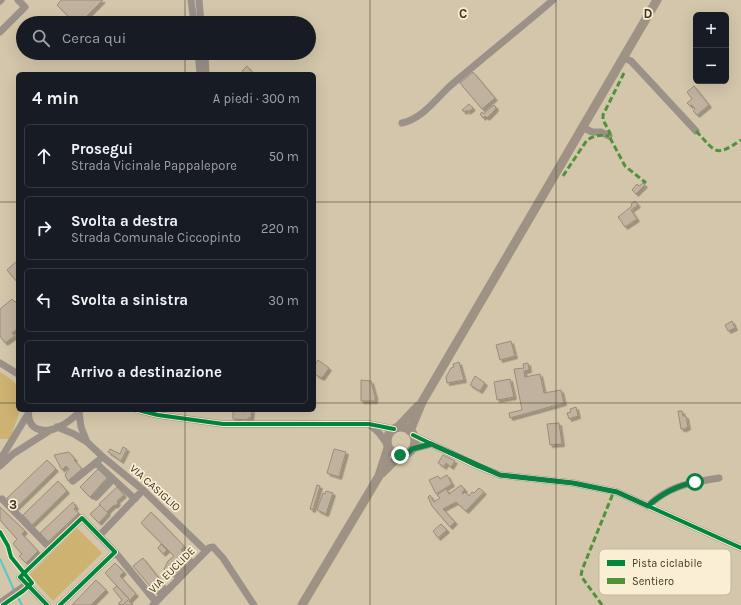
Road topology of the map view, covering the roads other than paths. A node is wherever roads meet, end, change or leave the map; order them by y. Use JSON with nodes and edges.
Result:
{"nodes":[{"id":1,"x":18,"y":0,"type":"edge"},
{"id":2,"x":191,"y":0,"type":"edge"},
{"id":3,"x":199,"y":0,"type":"edge"},
{"id":4,"x":554,"y":0,"type":"edge"},
{"id":5,"x":657,"y":0,"type":"edge"},
{"id":6,"x":193,"y":16,"type":"edge"},
{"id":7,"x":200,"y":16,"type":"edge"},
{"id":8,"x":0,"y":32,"type":"edge"},
{"id":9,"x":624,"y":58,"type":"junction"},
{"id":10,"x":199,"y":60,"type":"edge"},
{"id":11,"x":205,"y":60,"type":"edge"},
{"id":12,"x":200,"y":72,"type":"edge"},
{"id":13,"x":206,"y":72,"type":"edge"},
{"id":14,"x":402,"y":123,"type":"dead end"},
{"id":15,"x":582,"y":128,"type":"junction"},
{"id":16,"x":696,"y":131,"type":"dead end"},
{"id":17,"x":609,"y":136,"type":"dead end"},
{"id":18,"x":0,"y":363,"type":"edge"},
{"id":19,"x":16,"y":373,"type":"edge"},
{"id":20,"x":422,"y":402,"type":"junction"},
{"id":21,"x":29,"y":412,"type":"edge"},
{"id":22,"x":80,"y":412,"type":"edge"},
{"id":23,"x":81,"y":412,"type":"edge"},
{"id":24,"x":147,"y":412,"type":"edge"},
{"id":25,"x":369,"y":424,"type":"junction"},
{"id":26,"x":54,"y":428,"type":"junction"},
{"id":27,"x":396,"y":428,"type":"junction"},
{"id":28,"x":412,"y":433,"type":"junction"},
{"id":29,"x":87,"y":442,"type":"junction"},
{"id":30,"x":431,"y":444,"type":"junction"},
{"id":31,"x":388,"y":446,"type":"junction"},
{"id":32,"x":412,"y":449,"type":"junction"},
{"id":33,"x":400,"y":455,"type":"junction"},
{"id":34,"x":103,"y":457,"type":"junction"},
{"id":35,"x":0,"y":460,"type":"edge"},
{"id":36,"x":96,"y":463,"type":"junction"},
{"id":37,"x":0,"y":466,"type":"edge"},
{"id":38,"x":379,"y":476,"type":"junction"},
{"id":39,"x":719,"y":478,"type":"dead end"},
{"id":40,"x":113,"y":479,"type":"junction"},
{"id":41,"x":73,"y":481,"type":"dead end"},
{"id":42,"x":144,"y":490,"type":"junction"},
{"id":43,"x":96,"y":497,"type":"dead end"},
{"id":44,"x":2,"y":499,"type":"dead end"},
{"id":45,"x":135,"y":499,"type":"junction"},
{"id":46,"x":648,"y":506,"type":"junction"},
{"id":47,"x":99,"y":536,"type":"junction"},
{"id":48,"x":50,"y":548,"type":"junction"},
{"id":49,"x":741,"y":548,"type":"edge"},
{"id":50,"x":206,"y":551,"type":"junction"},
{"id":51,"x":115,"y":552,"type":"junction"},
{"id":52,"x":25,"y":585,"type":"junction"},
{"id":53,"x":0,"y":603,"type":"edge"},
{"id":54,"x":155,"y":603,"type":"edge"},
{"id":55,"x":47,"y":605,"type":"edge"},
{"id":56,"x":60,"y":605,"type":"edge"},
{"id":57,"x":254,"y":605,"type":"edge"},
{"id":58,"x":302,"y":605,"type":"edge"}],
"edges":[{"from":1,"to":8,"type":"street"},
{"from":2,"to":6,"type":"street"},
{"from":3,"to":7,"type":"street"},
{"from":4,"to":14,"type":"street"},
{"from":5,"to":9,"type":"main road"},
{"from":9,"to":15,"type":"main road"},
{"from":9,"to":16,"type":"street"},
{"from":10,"to":12,"type":"street"},
{"from":11,"to":13,"type":"street"},
{"from":15,"to":17,"type":"street"},
{"from":15,"to":20,"type":"main road"},
{"from":18,"to":19,"type":"street"},
{"from":20,"to":27,"type":"main road"},
{"from":20,"to":28,"type":"main road"},
{"from":21,"to":26,"type":"street","name":"VIA CASIGLIO"},
{"from":21,"to":35,"type":"street"},
{"from":22,"to":26,"type":"street"},
{"from":23,"to":29,"type":"street","name":"VIA CASIGLIO"},
{"from":24,"to":25,"type":"street"},
{"from":25,"to":27,"type":"street"},
{"from":25,"to":31,"type":"street"},
{"from":26,"to":29,"type":"street","name":"VIA CASIGLIO"},
{"from":26,"to":37,"type":"street"},
{"from":27,"to":28,"type":"main road"},
{"from":27,"to":31,"type":"main road"},
{"from":28,"to":30,"type":"street"},
{"from":28,"to":32,"type":"main road"},
{"from":29,"to":34,"type":"street","name":"VIA CASIGLIO"},
{"from":30,"to":32,"type":"street"},
{"from":30,"to":46,"type":"street"},
{"from":31,"to":33,"type":"main road"},
{"from":31,"to":38,"type":"main road"},
{"from":32,"to":33,"type":"main road"},
{"from":33,"to":38,"type":"main road"},
{"from":34,"to":36,"type":"street"},
{"from":34,"to":42,"type":"street","name":"VIA CASIGLIO"},
{"from":36,"to":40,"type":"street"},
{"from":36,"to":41,"type":"street"},
{"from":38,"to":58,"type":"main road"},
{"from":39,"to":46,"type":"street"},
{"from":40,"to":43,"type":"street"},
{"from":40,"to":45,"type":"street"},
{"from":42,"to":45,"type":"street"},
{"from":42,"to":50,"type":"street","name":"VIA CASIGLIO"},
{"from":44,"to":48,"type":"street"},
{"from":45,"to":47,"type":"street"},
{"from":46,"to":49,"type":"street"},
{"from":47,"to":48,"type":"street"},
{"from":47,"to":51,"type":"street"},
{"from":48,"to":52,"type":"street"},
{"from":50,"to":54,"type":"street","name":"VIA EUCLIDE"},
{"from":50,"to":57,"type":"street"},
{"from":51,"to":54,"type":"street"},
{"from":51,"to":56,"type":"street"},
{"from":52,"to":53,"type":"street"},
{"from":52,"to":55,"type":"street"}]}
